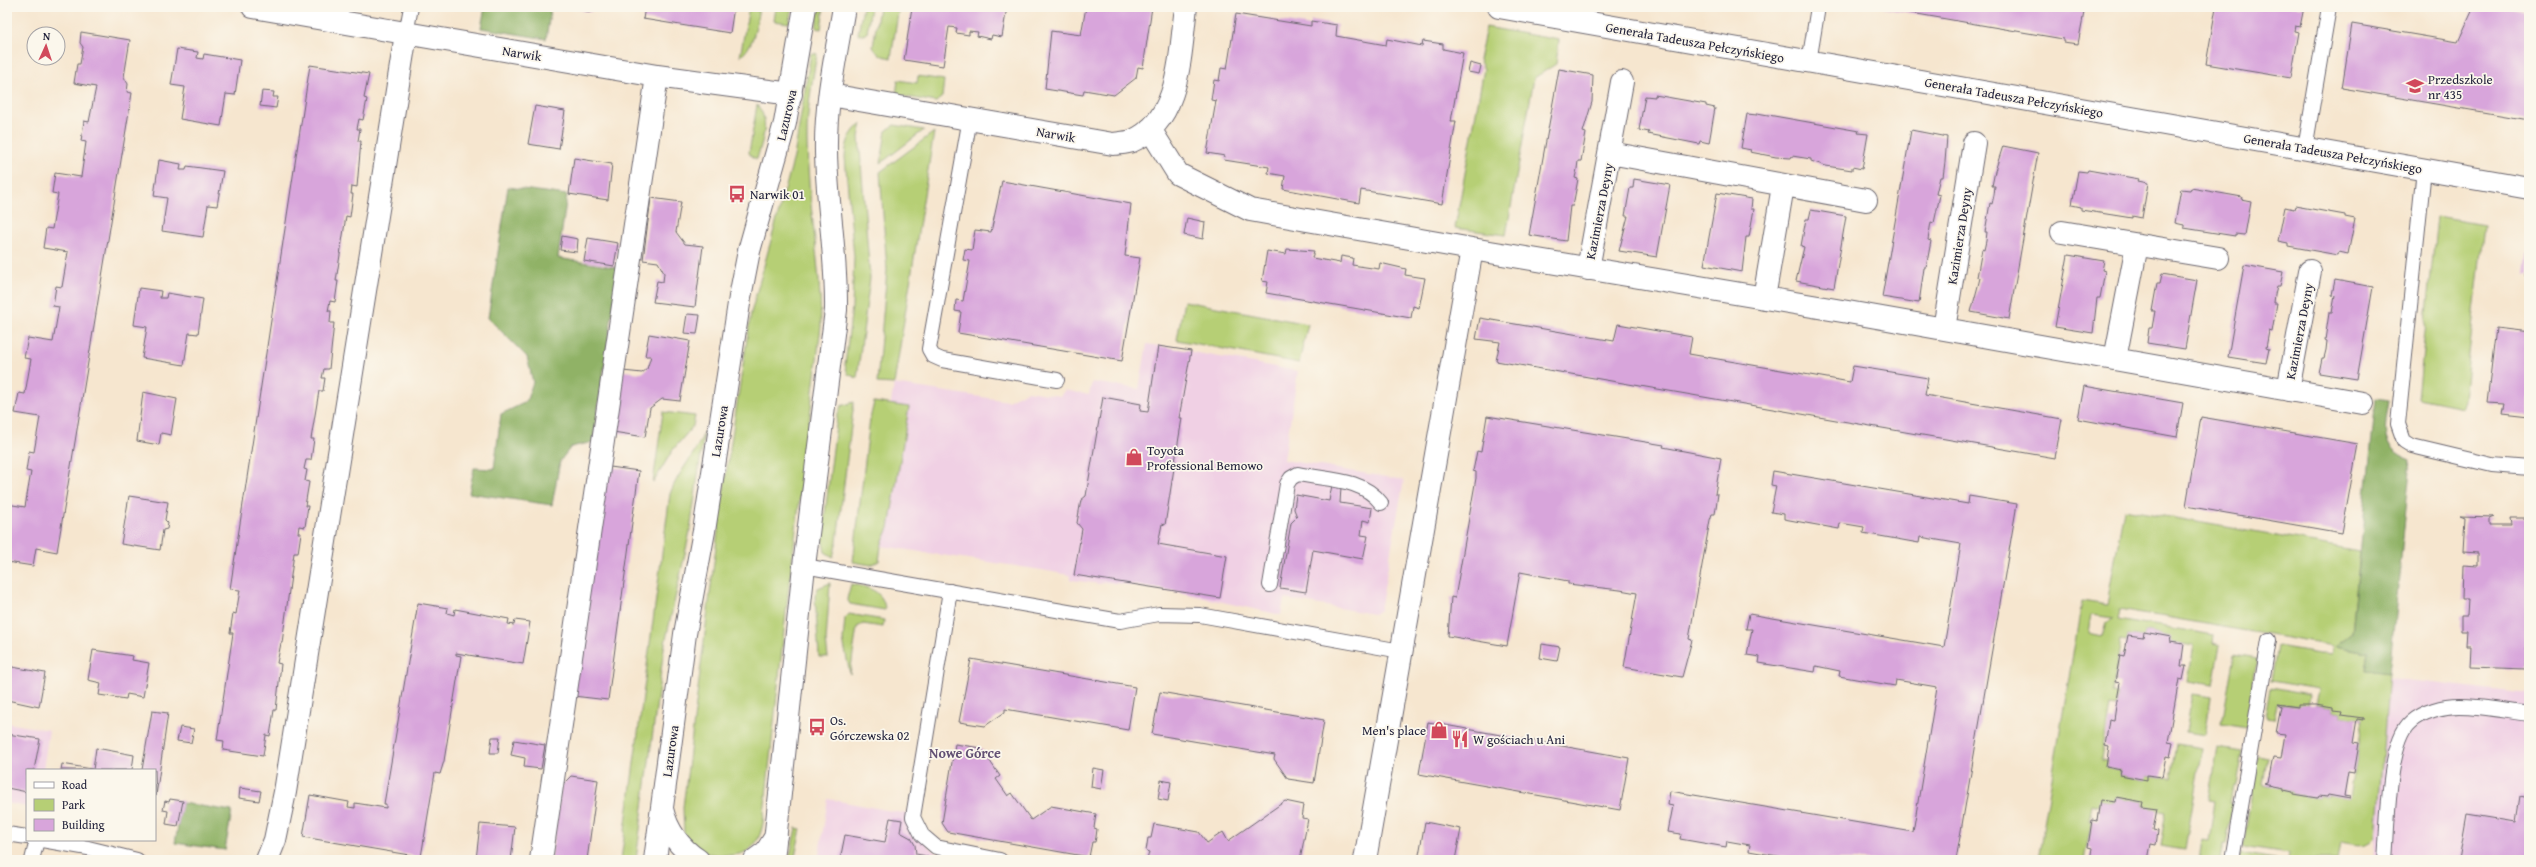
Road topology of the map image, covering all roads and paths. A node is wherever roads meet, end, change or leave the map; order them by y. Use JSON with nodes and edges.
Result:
{"nodes":[{"id":1,"x":253,"y":7,"type":"edge"},
{"id":2,"x":411,"y":7,"type":"edge"},
{"id":3,"x":806,"y":7,"type":"edge"},
{"id":4,"x":844,"y":7,"type":"edge"},
{"id":5,"x":1186,"y":7,"type":"edge"},
{"id":6,"x":1499,"y":7,"type":"edge"},
{"id":7,"x":1818,"y":7,"type":"edge"},
{"id":8,"x":2329,"y":7,"type":"edge"},
{"id":9,"x":406,"y":34,"type":"junction"},
{"id":10,"x":1809,"y":62,"type":"junction"},
{"id":11,"x":657,"y":76,"type":"junction"},
{"id":12,"x":1622,"y":82,"type":"dead end"},
{"id":13,"x":791,"y":94,"type":"junction"},
{"id":14,"x":830,"y":95,"type":"junction"},
{"id":15,"x":970,"y":118,"type":"junction"},
{"id":16,"x":1150,"y":129,"type":"junction"},
{"id":17,"x":1974,"y":143,"type":"dead end"},
{"id":18,"x":2305,"y":149,"type":"junction"},
{"id":19,"x":1610,"y":153,"type":"junction"},
{"id":20,"x":2424,"y":169,"type":"junction"},
{"id":21,"x":1783,"y":186,"type":"junction"},
{"id":22,"x":2529,"y":188,"type":"edge"},
{"id":23,"x":1866,"y":200,"type":"dead end"},
{"id":24,"x":2062,"y":232,"type":"dead end"},
{"id":25,"x":2137,"y":245,"type":"junction"},
{"id":26,"x":1472,"y":249,"type":"junction"},
{"id":27,"x":2218,"y":258,"type":"dead end"},
{"id":28,"x":1588,"y":269,"type":"junction"},
{"id":29,"x":2310,"y":272,"type":"dead end"},
{"id":30,"x":1764,"y":298,"type":"junction"},
{"id":31,"x":1944,"y":329,"type":"junction"},
{"id":32,"x":2115,"y":359,"type":"junction"},
{"id":33,"x":1057,"y":380,"type":"dead end"},
{"id":34,"x":2288,"y":390,"type":"junction"},
{"id":35,"x":2363,"y":403,"type":"dead end"},
{"id":36,"x":2529,"y":468,"type":"edge"},
{"id":37,"x":1381,"y":503,"type":"dead end"},
{"id":38,"x":804,"y":566,"type":"junction"},
{"id":39,"x":1270,"y":585,"type":"dead end"},
{"id":40,"x":950,"y":591,"type":"junction"},
{"id":41,"x":2269,"y":640,"type":"dead end"},
{"id":42,"x":1401,"y":651,"type":"junction"},
{"id":43,"x":2529,"y":714,"type":"edge"},
{"id":44,"x":662,"y":809,"type":"junction"},
{"id":45,"x":7,"y":834,"type":"edge"},
{"id":46,"x":776,"y":836,"type":"junction"},
{"id":47,"x":26,"y":837,"type":"edge"},
{"id":48,"x":37,"y":841,"type":"edge"},
{"id":49,"x":47,"y":841,"type":"edge"},
{"id":50,"x":32,"y":860,"type":"edge"},
{"id":51,"x":136,"y":860,"type":"edge"},
{"id":52,"x":267,"y":860,"type":"edge"},
{"id":53,"x":541,"y":860,"type":"edge"},
{"id":54,"x":655,"y":860,"type":"edge"},
{"id":55,"x":698,"y":860,"type":"edge"},
{"id":56,"x":755,"y":860,"type":"edge"},
{"id":57,"x":773,"y":860,"type":"edge"},
{"id":58,"x":1000,"y":860,"type":"edge"},
{"id":59,"x":1365,"y":860,"type":"edge"},
{"id":60,"x":2232,"y":860,"type":"edge"},
{"id":61,"x":2385,"y":860,"type":"edge"}],
"edges":[{"from":1,"to":9,"type":"street","name":"Narwik"},
{"from":2,"to":9,"type":"lane"},
{"from":3,"to":13,"type":"street","name":"Lazurowa"},
{"from":4,"to":14,"type":"street"},
{"from":5,"to":16,"type":"street","name":"Narwik"},
{"from":6,"to":10,"type":"street","name":"Generała Tadeusza Pełczyńskiego"},
{"from":7,"to":10,"type":"lane"},
{"from":8,"to":18,"type":"lane"},
{"from":9,"to":11,"type":"street","name":"Narwik"},
{"from":9,"to":52,"type":"street"},
{"from":10,"to":18,"type":"street","name":"Generała Tadeusza Pełczyńskiego"},
{"from":11,"to":13,"type":"street","name":"Narwik"},
{"from":11,"to":53,"type":"street"},
{"from":12,"to":19,"type":"street","name":"Kazimierza Deyny"},
{"from":13,"to":44,"type":"street","name":"Lazurowa"},
{"from":14,"to":15,"type":"street","name":"Narwik"},
{"from":14,"to":38,"type":"street"},
{"from":15,"to":16,"type":"street","name":"Narwik"},
{"from":15,"to":33,"type":"lane"},
{"from":16,"to":26,"type":"street","name":"Kazimierza Deyny"},
{"from":17,"to":31,"type":"street","name":"Kazimierza Deyny"},
{"from":18,"to":20,"type":"street","name":"Generała Tadeusza Pełczyńskiego"},
{"from":19,"to":21,"type":"street","name":"Kazimierza Deyny"},
{"from":19,"to":28,"type":"street","name":"Kazimierza Deyny"},
{"from":20,"to":22,"type":"street","name":"Generała Tadeusza Pełczyńskiego"},
{"from":20,"to":36,"type":"lane"},
{"from":21,"to":23,"type":"street","name":"Kazimierza Deyny"},
{"from":21,"to":30,"type":"street"},
{"from":24,"to":25,"type":"street"},
{"from":25,"to":27,"type":"street"},
{"from":25,"to":32,"type":"street"},
{"from":26,"to":28,"type":"street","name":"Kazimierza Deyny"},
{"from":26,"to":42,"type":"street"},
{"from":28,"to":30,"type":"street","name":"Kazimierza Deyny"},
{"from":29,"to":34,"type":"street","name":"Kazimierza Deyny"},
{"from":30,"to":31,"type":"street","name":"Kazimierza Deyny"},
{"from":31,"to":32,"type":"street","name":"Kazimierza Deyny"},
{"from":32,"to":34,"type":"street","name":"Kazimierza Deyny"},
{"from":34,"to":35,"type":"street","name":"Kazimierza Deyny"},
{"from":37,"to":39,"type":"lane"},
{"from":38,"to":40,"type":"lane"},
{"from":38,"to":46,"type":"street"},
{"from":40,"to":42,"type":"lane"},
{"from":40,"to":58,"type":"lane"},
{"from":41,"to":60,"type":"lane"},
{"from":42,"to":59,"type":"street"},
{"from":43,"to":61,"type":"lane"},
{"from":44,"to":54,"type":"street","name":"Lazurowa"},
{"from":44,"to":55,"type":"street"},
{"from":45,"to":47,"type":"lane"},
{"from":46,"to":56,"type":"street"},
{"from":46,"to":57,"type":"street"},
{"from":48,"to":50,"type":"lane"},
{"from":49,"to":51,"type":"lane"}]}
